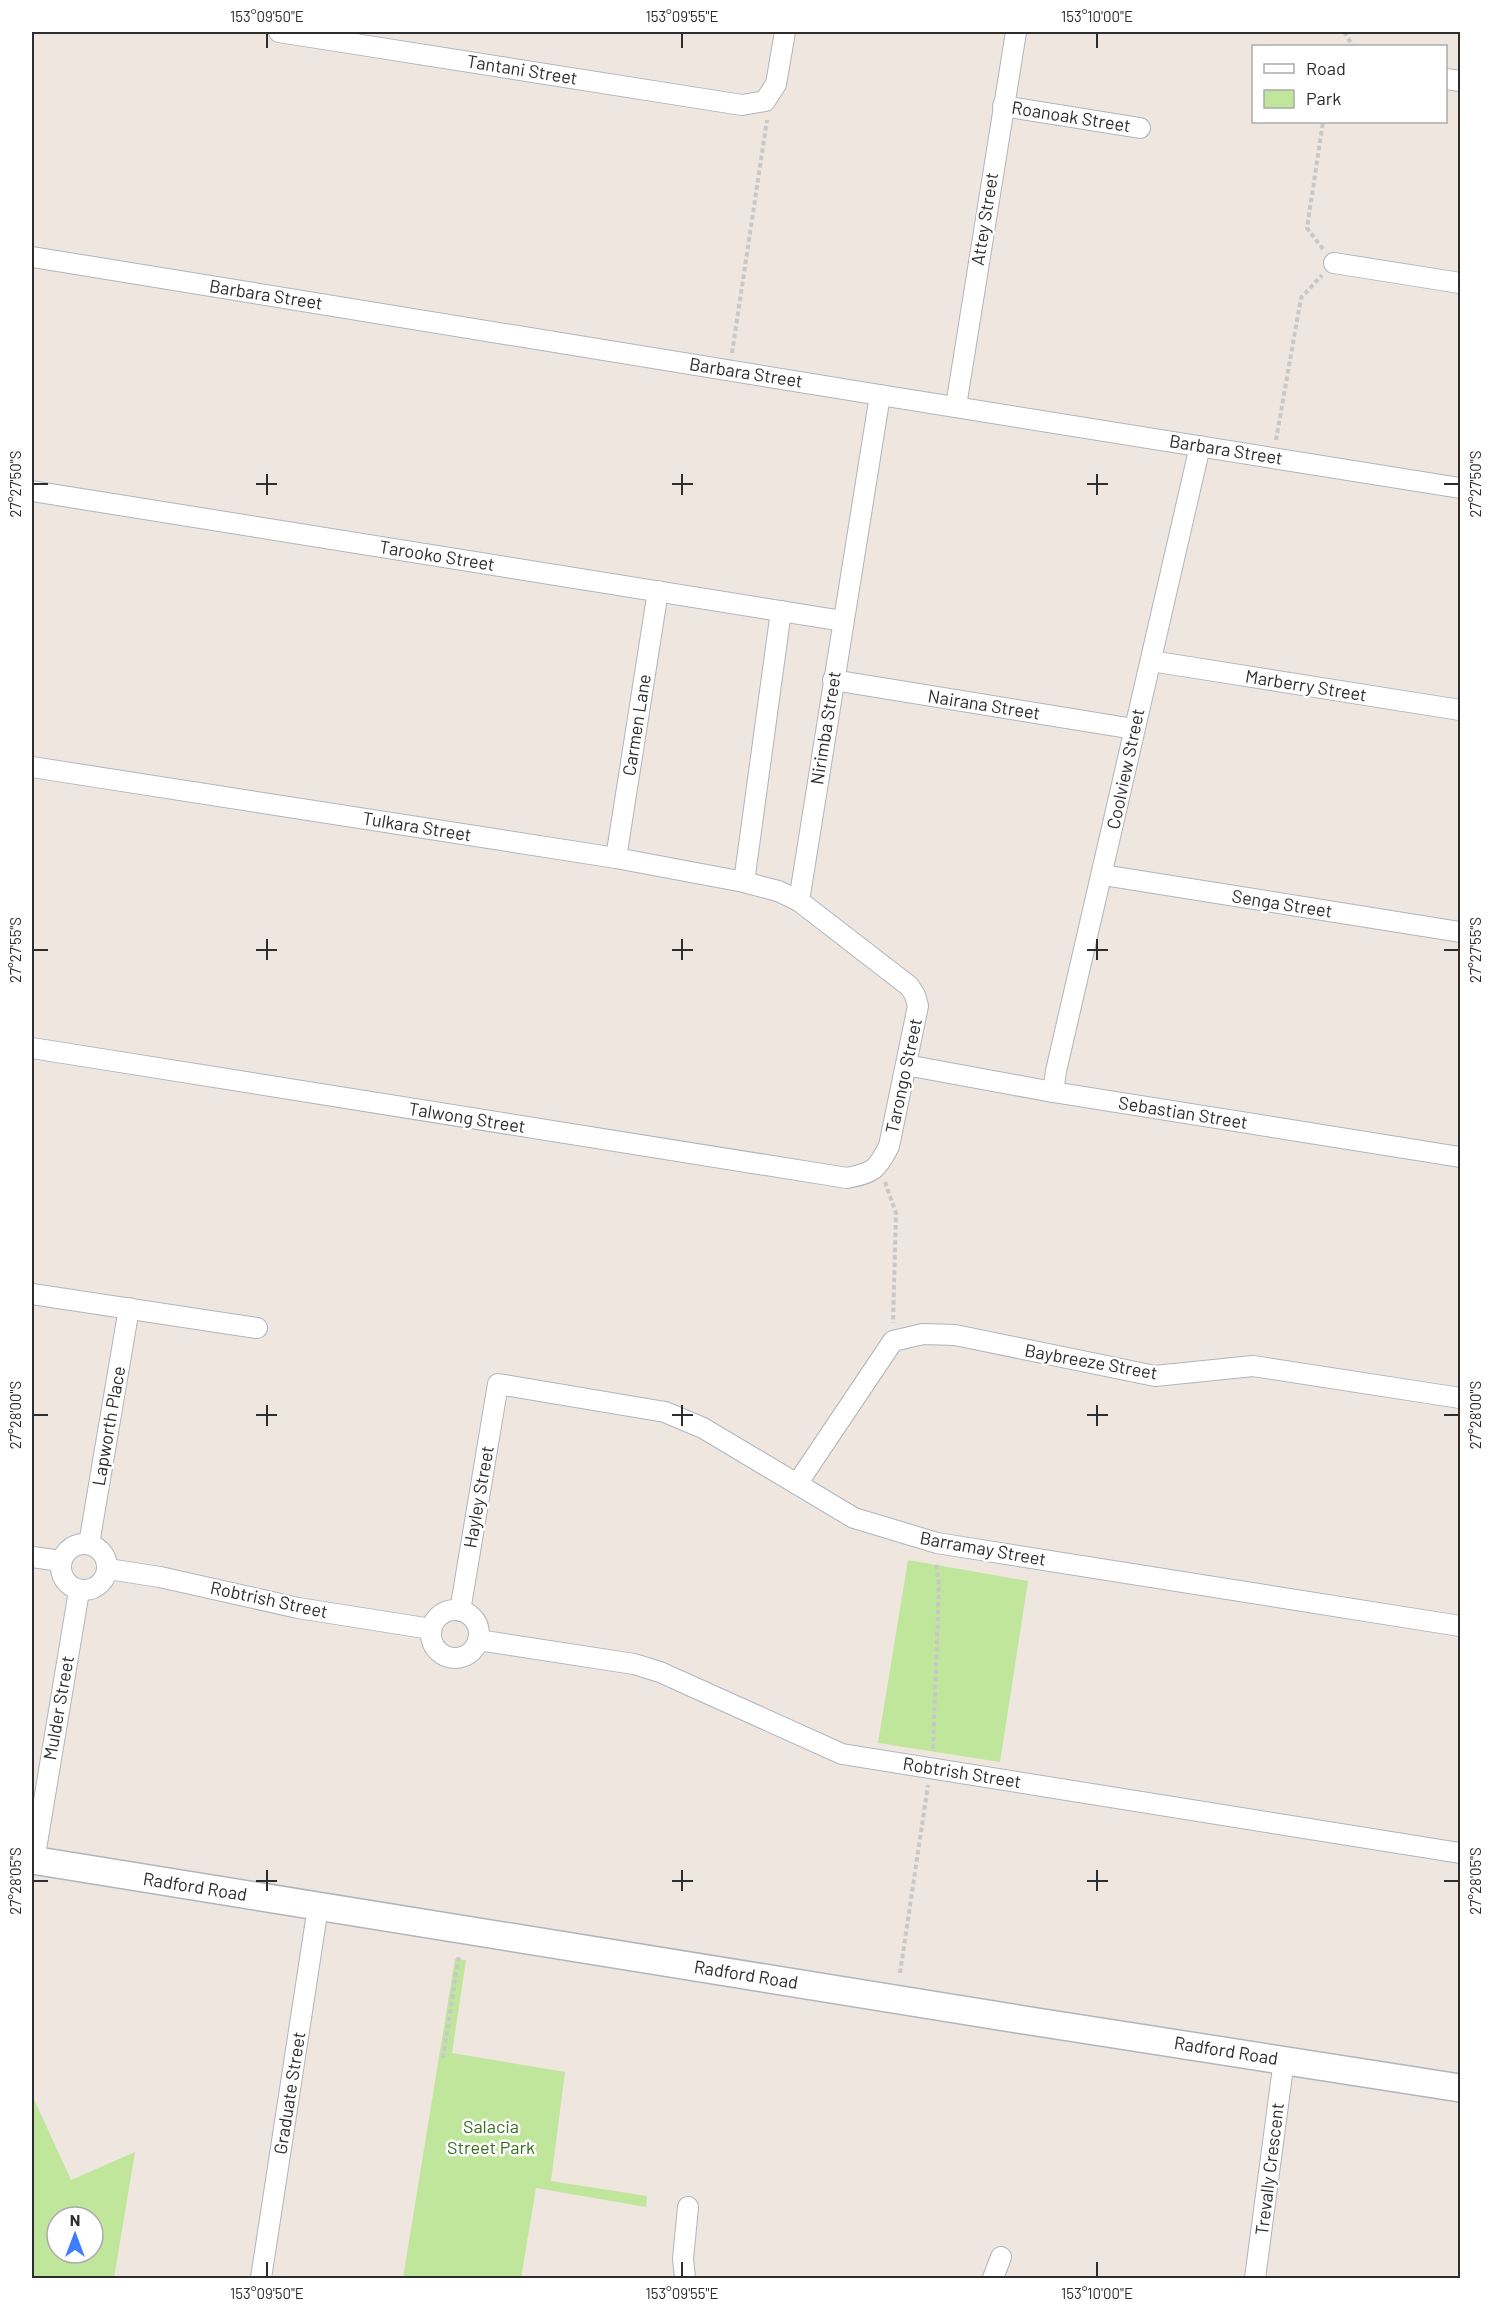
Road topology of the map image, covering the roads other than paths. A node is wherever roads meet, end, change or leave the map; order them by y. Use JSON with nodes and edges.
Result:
{"nodes":[{"id":1,"x":279,"y":32,"type":"edge"},
{"id":2,"x":785,"y":32,"type":"edge"},
{"id":3,"x":1016,"y":32,"type":"edge"},
{"id":4,"x":1003,"y":106,"type":"junction"},
{"id":5,"x":1140,"y":128,"type":"dead end"},
{"id":6,"x":32,"y":257,"type":"edge"},
{"id":7,"x":1334,"y":263,"type":"road end"},
{"id":8,"x":1461,"y":283,"type":"edge"},
{"id":9,"x":880,"y":395,"type":"junction"},
{"id":10,"x":956,"y":406,"type":"junction"},
{"id":11,"x":1200,"y":446,"type":"junction"},
{"id":12,"x":1461,"y":488,"type":"edge"},
{"id":13,"x":32,"y":491,"type":"edge"},
{"id":14,"x":658,"y":591,"type":"junction"},
{"id":15,"x":781,"y":611,"type":"junction"},
{"id":16,"x":843,"y":621,"type":"junction"},
{"id":17,"x":1151,"y":662,"type":"junction"},
{"id":18,"x":833,"y":680,"type":"junction"},
{"id":19,"x":1461,"y":710,"type":"edge"},
{"id":20,"x":1134,"y":729,"type":"junction"},
{"id":21,"x":32,"y":767,"type":"edge"},
{"id":22,"x":616,"y":858,"type":"junction"},
{"id":23,"x":1103,"y":875,"type":"junction"},
{"id":24,"x":744,"y":882,"type":"junction"},
{"id":25,"x":799,"y":901,"type":"junction"},
{"id":26,"x":1461,"y":933,"type":"edge"},
{"id":27,"x":32,"y":1048,"type":"edge"},
{"id":28,"x":906,"y":1065,"type":"junction"},
{"id":29,"x":1053,"y":1092,"type":"junction"},
{"id":30,"x":889,"y":1146,"type":"joint"},
{"id":31,"x":1461,"y":1157,"type":"edge"},
{"id":32,"x":32,"y":1294,"type":"edge"},
{"id":33,"x":129,"y":1308,"type":"junction"},
{"id":34,"x":257,"y":1328,"type":"dead end"},
{"id":35,"x":498,"y":1384,"type":"joint"},
{"id":36,"x":1461,"y":1398,"type":"edge"},
{"id":37,"x":797,"y":1484,"type":"junction"},
{"id":38,"x":89,"y":1544,"type":"junction"},
{"id":39,"x":32,"y":1557,"type":"edge"},
{"id":40,"x":61,"y":1561,"type":"junction"},
{"id":41,"x":108,"y":1569,"type":"junction"},
{"id":42,"x":79,"y":1591,"type":"junction"},
{"id":43,"x":460,"y":1611,"type":"junction"},
{"id":44,"x":1461,"y":1626,"type":"edge"},
{"id":45,"x":431,"y":1629,"type":"junction"},
{"id":46,"x":478,"y":1640,"type":"junction"},
{"id":47,"x":1461,"y":1853,"type":"edge"},
{"id":48,"x":33,"y":1860,"type":"edge"},
{"id":49,"x":318,"y":1907,"type":"junction"},
{"id":50,"x":1284,"y":2060,"type":"junction"},
{"id":51,"x":1461,"y":2088,"type":"edge"},
{"id":52,"x":688,"y":2207,"type":"dead end"},
{"id":53,"x":1001,"y":2257,"type":"dead end"},
{"id":54,"x":261,"y":2278,"type":"edge"},
{"id":55,"x":685,"y":2278,"type":"edge"},
{"id":56,"x":993,"y":2278,"type":"edge"},
{"id":57,"x":1255,"y":2278,"type":"edge"}],
"edges":[{"from":1,"to":2,"type":"street","name":"Tantani Street"},
{"from":3,"to":4,"type":"street","name":"Attey Street"},
{"from":4,"to":5,"type":"street","name":"Roanoak Street"},
{"from":4,"to":10,"type":"street","name":"Attey Street"},
{"from":6,"to":9,"type":"street","name":"Barbara Street"},
{"from":7,"to":8,"type":"street"},
{"from":9,"to":10,"type":"street","name":"Barbara Street"},
{"from":9,"to":16,"type":"street","name":"Nirimba Street"},
{"from":10,"to":11,"type":"street","name":"Barbara Street"},
{"from":11,"to":12,"type":"street","name":"Barbara Street"},
{"from":11,"to":17,"type":"street","name":"Coolview Street"},
{"from":13,"to":14,"type":"street","name":"Tarooko Street"},
{"from":14,"to":15,"type":"street","name":"Tarooko Street"},
{"from":14,"to":22,"type":"street","name":"Carmen Lane"},
{"from":15,"to":16,"type":"street","name":"Tarooko Street"},
{"from":15,"to":24,"type":"street"},
{"from":16,"to":18,"type":"street","name":"Nirimba Street"},
{"from":17,"to":19,"type":"street","name":"Marberry Street"},
{"from":17,"to":20,"type":"street","name":"Coolview Street"},
{"from":18,"to":20,"type":"street","name":"Nairana Street"},
{"from":18,"to":25,"type":"street","name":"Nirimba Street"},
{"from":20,"to":23,"type":"street","name":"Coolview Street"},
{"from":21,"to":22,"type":"street","name":"Tulkara Street"},
{"from":22,"to":24,"type":"street","name":"Tulkara Street"},
{"from":23,"to":26,"type":"street","name":"Senga Street"},
{"from":23,"to":29,"type":"street","name":"Coolview Street"},
{"from":24,"to":25,"type":"street","name":"Tulkara Street"},
{"from":25,"to":28,"type":"street","name":"Tarongo Street"},
{"from":27,"to":30,"type":"street","name":"Talwong Street"},
{"from":28,"to":29,"type":"street","name":"Sebastian Street"},
{"from":28,"to":30,"type":"street","name":"Tarongo Street"},
{"from":29,"to":31,"type":"street","name":"Sebastian Street"},
{"from":32,"to":33,"type":"street"},
{"from":33,"to":34,"type":"street"},
{"from":33,"to":38,"type":"street","name":"Lapworth Place"},
{"from":35,"to":37,"type":"street","name":"Barramay Street"},
{"from":35,"to":43,"type":"street","name":"Hayley Street"},
{"from":36,"to":37,"type":"street","name":"Baybreeze Street"},
{"from":37,"to":44,"type":"street","name":"Barramay Street"},
{"from":38,"to":40,"type":"street"},
{"from":38,"to":41,"type":"street"},
{"from":39,"to":40,"type":"street"},
{"from":40,"to":42,"type":"street"},
{"from":41,"to":42,"type":"street"},
{"from":41,"to":45,"type":"street","name":"Robtrish Street"},
{"from":42,"to":48,"type":"street","name":"Mulder Street"},
{"from":43,"to":45,"type":"street"},
{"from":43,"to":46,"type":"street"},
{"from":45,"to":46,"type":"street"},
{"from":46,"to":47,"type":"street","name":"Robtrish Street"},
{"from":48,"to":49,"type":"street","name":"Radford Road"},
{"from":49,"to":50,"type":"street","name":"Radford Road"},
{"from":49,"to":54,"type":"street","name":"Graduate Street"},
{"from":50,"to":51,"type":"street","name":"Radford Road"},
{"from":50,"to":57,"type":"street","name":"Trevally Crescent"},
{"from":52,"to":55,"type":"street"},
{"from":53,"to":56,"type":"street"}]}
